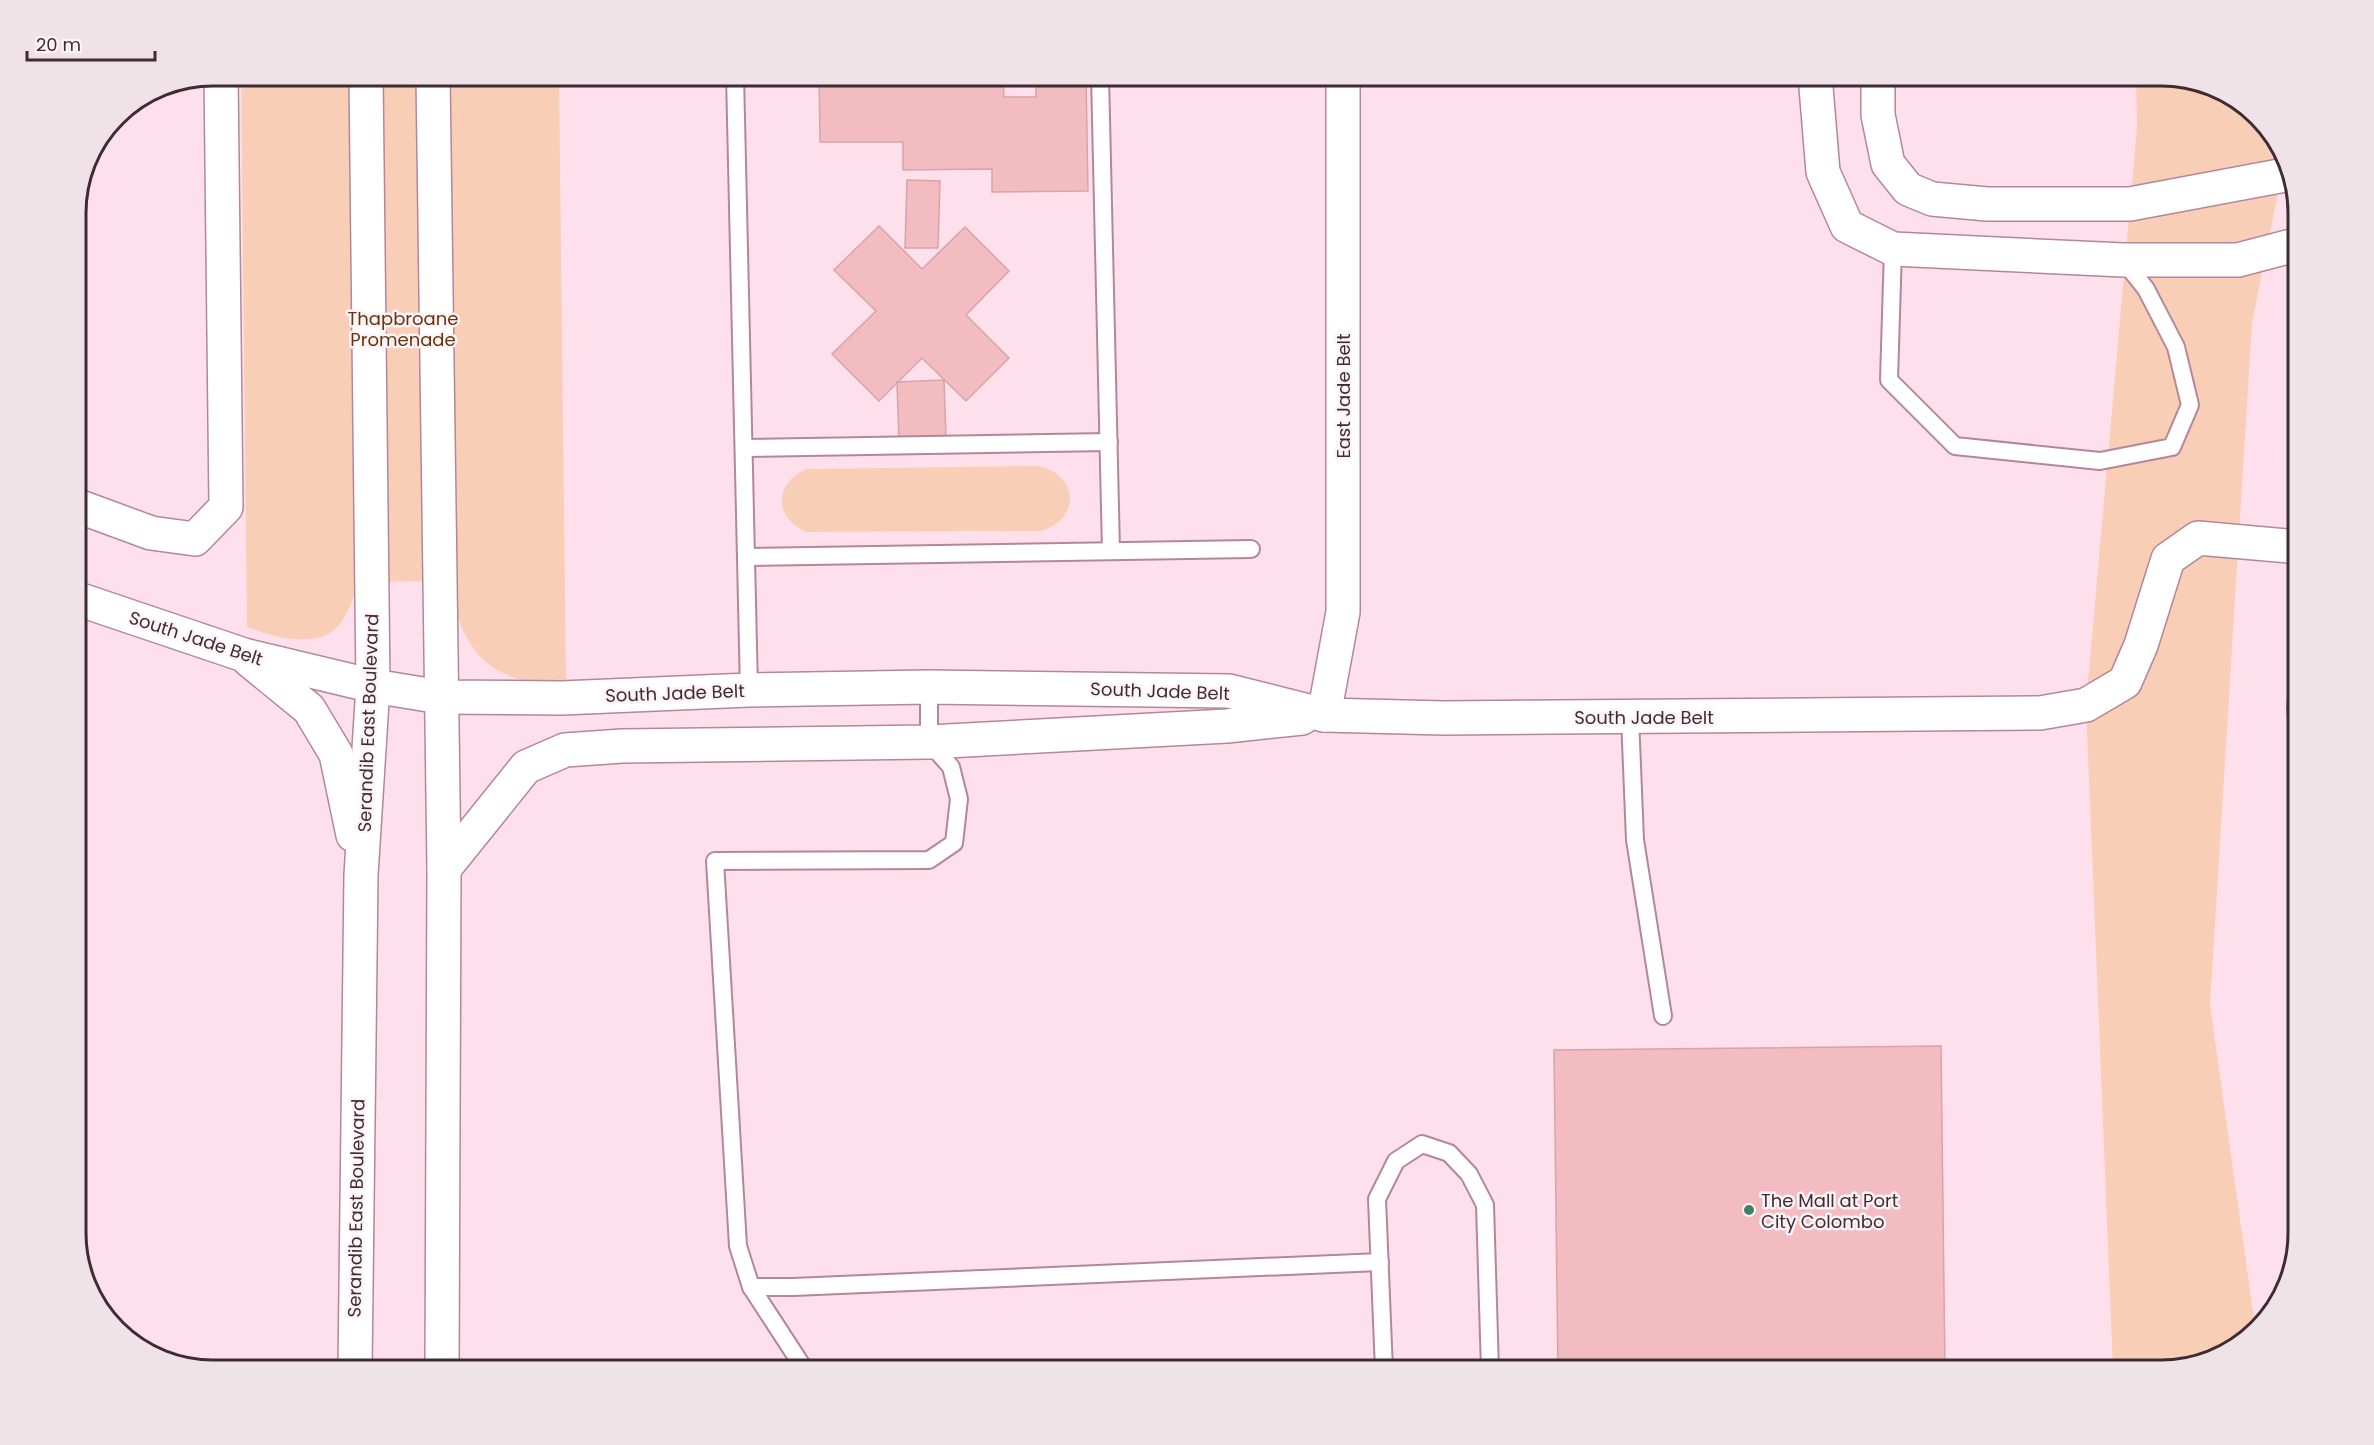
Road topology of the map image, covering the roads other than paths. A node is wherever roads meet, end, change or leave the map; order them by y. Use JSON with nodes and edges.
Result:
{"nodes":[{"id":1,"x":221,"y":86,"type":"edge"},
{"id":2,"x":366,"y":86,"type":"edge"},
{"id":3,"x":433,"y":86,"type":"edge"},
{"id":4,"x":735,"y":86,"type":"edge"},
{"id":5,"x":1100,"y":86,"type":"edge"},
{"id":6,"x":1343,"y":86,"type":"edge"},
{"id":7,"x":1816,"y":86,"type":"edge"},
{"id":8,"x":1878,"y":86,"type":"edge"},
{"id":9,"x":2283,"y":175,"type":"edge"},
{"id":10,"x":2288,"y":247,"type":"edge"},
{"id":11,"x":1893,"y":249,"type":"junction"},
{"id":12,"x":2123,"y":260,"type":"junction"},
{"id":13,"x":1109,"y":442,"type":"junction"},
{"id":14,"x":744,"y":448,"type":"junction"},
{"id":15,"x":86,"y":509,"type":"edge"},
{"id":16,"x":2288,"y":546,"type":"edge"},
{"id":17,"x":1251,"y":549,"type":"dead end"},
{"id":18,"x":1111,"y":551,"type":"junction"},
{"id":19,"x":746,"y":558,"type":"junction"},
{"id":20,"x":86,"y":602,"type":"edge"},
{"id":21,"x":244,"y":655,"type":"junction"},
{"id":22,"x":373,"y":686,"type":"junction"},
{"id":23,"x":929,"y":687,"type":"junction"},
{"id":24,"x":749,"y":690,"type":"junction"},
{"id":25,"x":441,"y":697,"type":"junction"},
{"id":26,"x":1324,"y":715,"type":"junction"},
{"id":27,"x":1630,"y":717,"type":"junction"},
{"id":28,"x":929,"y":742,"type":"junction"},
{"id":29,"x":444,"y":869,"type":"junction"},
{"id":30,"x":362,"y":875,"type":"junction"},
{"id":31,"x":1664,"y":1016,"type":"dead end"},
{"id":32,"x":1380,"y":1262,"type":"junction"},
{"id":33,"x":751,"y":1287,"type":"junction"},
{"id":34,"x":354,"y":1327,"type":"junction"},
{"id":35,"x":345,"y":1360,"type":"edge"},
{"id":36,"x":356,"y":1360,"type":"edge"},
{"id":37,"x":445,"y":1360,"type":"edge"},
{"id":38,"x":798,"y":1360,"type":"edge"},
{"id":39,"x":1384,"y":1360,"type":"edge"},
{"id":40,"x":1490,"y":1360,"type":"edge"}],
"edges":[{"from":1,"to":15,"type":"street"},
{"from":2,"to":22,"type":"street","name":"Serandib East Boulevard"},
{"from":3,"to":25,"type":"street"},
{"from":4,"to":14,"type":"lane"},
{"from":5,"to":13,"type":"lane"},
{"from":6,"to":26,"type":"street","name":"East Jade Belt"},
{"from":7,"to":11,"type":"street"},
{"from":8,"to":9,"type":"street"},
{"from":10,"to":12,"type":"street"},
{"from":11,"to":12,"type":"street"},
{"from":11,"to":12,"type":"lane"},
{"from":13,"to":14,"type":"lane"},
{"from":13,"to":18,"type":"lane"},
{"from":14,"to":19,"type":"lane"},
{"from":16,"to":27,"type":"street","name":"South Jade Belt"},
{"from":17,"to":18,"type":"lane"},
{"from":18,"to":19,"type":"lane"},
{"from":19,"to":24,"type":"lane"},
{"from":20,"to":21,"type":"street","name":"South Jade Belt"},
{"from":21,"to":22,"type":"street","name":"South Jade Belt"},
{"from":21,"to":30,"type":"street"},
{"from":22,"to":25,"type":"street","name":"South Jade Belt"},
{"from":22,"to":30,"type":"street","name":"Serandib East Boulevard"},
{"from":23,"to":24,"type":"street","name":"South Jade Belt"},
{"from":23,"to":26,"type":"street","name":"South Jade Belt"},
{"from":23,"to":28,"type":"lane"},
{"from":24,"to":25,"type":"street","name":"South Jade Belt"},
{"from":25,"to":29,"type":"street"},
{"from":26,"to":27,"type":"street","name":"South Jade Belt"},
{"from":26,"to":28,"type":"street"},
{"from":27,"to":31,"type":"lane"},
{"from":28,"to":29,"type":"street"},
{"from":28,"to":33,"type":"lane"},
{"from":29,"to":37,"type":"street"},
{"from":30,"to":34,"type":"street","name":"Serandib East Boulevard"},
{"from":32,"to":33,"type":"lane"},
{"from":32,"to":39,"type":"lane"},
{"from":32,"to":40,"type":"lane"},
{"from":33,"to":38,"type":"lane"},
{"from":34,"to":35,"type":"street"},
{"from":34,"to":36,"type":"street","name":"Serandib East Boulevard"}]}
